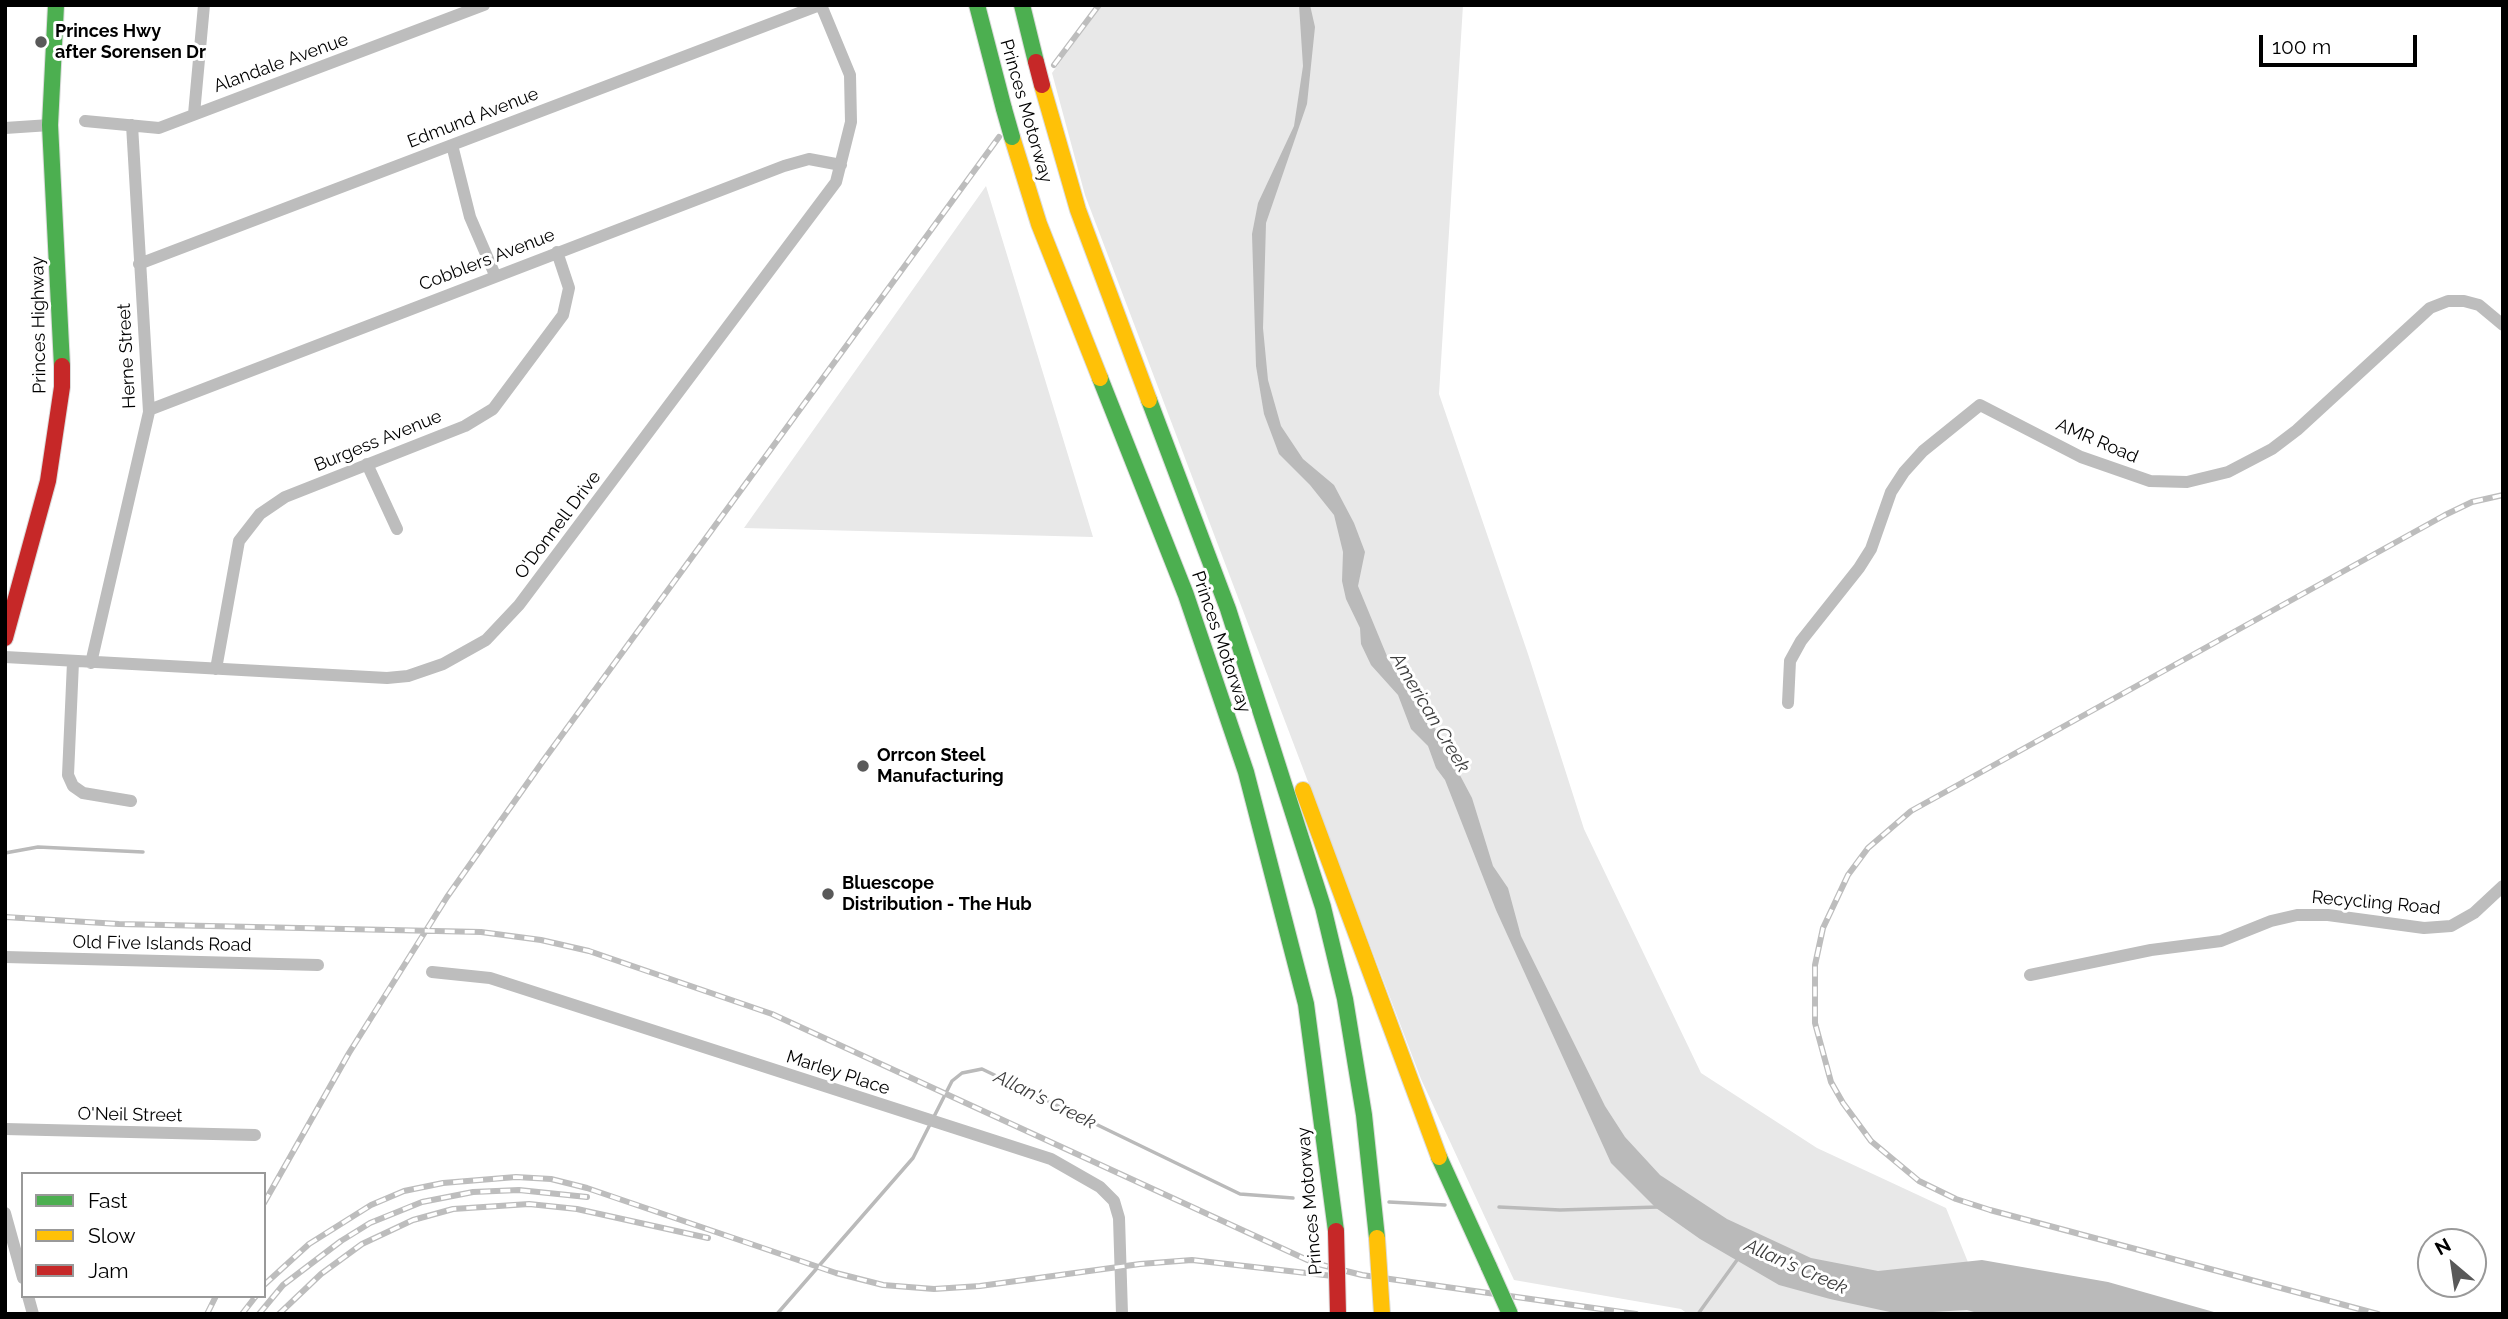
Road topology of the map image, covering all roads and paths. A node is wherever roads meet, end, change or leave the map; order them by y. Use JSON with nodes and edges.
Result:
{"nodes":[{"id":1,"x":56,"y":5,"type":"edge"},
{"id":2,"x":204,"y":5,"type":"edge"},
{"id":3,"x":484,"y":5,"type":"edge"},
{"id":4,"x":821,"y":5,"type":"edge"},
{"id":5,"x":977,"y":5,"type":"edge"},
{"id":6,"x":1022,"y":5,"type":"edge"},
{"id":7,"x":194,"y":114,"type":"junction"},
{"id":8,"x":85,"y":121,"type":"dead end"},
{"id":9,"x":50,"y":125,"type":"junction"},
{"id":10,"x":132,"y":125,"type":"junction"},
{"id":11,"x":5,"y":128,"type":"edge"},
{"id":12,"x":452,"y":145,"type":"junction"},
{"id":13,"x":841,"y":165,"type":"junction"},
{"id":14,"x":557,"y":252,"type":"junction"},
{"id":15,"x":139,"y":264,"type":"junction"},
{"id":16,"x":495,"y":275,"type":"junction"},
{"id":17,"x":2503,"y":326,"type":"edge"},
{"id":18,"x":149,"y":410,"type":"junction"},
{"id":19,"x":367,"y":464,"type":"junction"},
{"id":20,"x":397,"y":529,"type":"dead end"},
{"id":21,"x":1228,"y":609,"type":"junction"},
{"id":22,"x":5,"y":638,"type":"edge"},
{"id":23,"x":5,"y":657,"type":"edge"},
{"id":24,"x":73,"y":662,"type":"junction"},
{"id":25,"x":91,"y":663,"type":"junction"},
{"id":26,"x":216,"y":669,"type":"junction"},
{"id":27,"x":1788,"y":704,"type":"dead end"},
{"id":28,"x":131,"y":801,"type":"dead end"},
{"id":29,"x":2503,"y":886,"type":"edge"},
{"id":30,"x":5,"y":957,"type":"edge"},
{"id":31,"x":318,"y":965,"type":"dead end"},
{"id":32,"x":432,"y":972,"type":"dead end"},
{"id":33,"x":2030,"y":975,"type":"dead end"},
{"id":34,"x":5,"y":1129,"type":"edge"},
{"id":35,"x":255,"y":1135,"type":"dead end"},
{"id":36,"x":5,"y":1213,"type":"edge"},
{"id":37,"x":21,"y":1271,"type":"edge"},
{"id":38,"x":1122,"y":1314,"type":"edge"},
{"id":39,"x":1338,"y":1314,"type":"edge"},
{"id":40,"x":1382,"y":1314,"type":"edge"},
{"id":41,"x":1510,"y":1314,"type":"edge"}],
"edges":[{"from":1,"to":9,"type":"main road","name":"Princes Highway"},
{"from":2,"to":7,"type":"street"},
{"from":3,"to":7,"type":"street","name":"Alandale Avenue"},
{"from":4,"to":12,"type":"street","name":"Edmund Avenue"},
{"from":4,"to":13,"type":"street","name":"O'Donnell Drive"},
{"from":5,"to":39,"type":"main road","name":"Princes Motorway","bridge":true},
{"from":6,"to":21,"type":"main road","name":"Princes Motorway","bridge":true},
{"from":7,"to":10,"type":"street","name":"Alandale Avenue"},
{"from":8,"to":10,"type":"street","name":"Alandale Avenue"},
{"from":9,"to":11,"type":"street"},
{"from":9,"to":22,"type":"main road","name":"Princes Highway"},
{"from":10,"to":15,"type":"street","name":"Herne Street"},
{"from":12,"to":15,"type":"street","name":"Edmund Avenue"},
{"from":12,"to":16,"type":"street"},
{"from":13,"to":14,"type":"street","name":"Cobblers Avenue"},
{"from":13,"to":26,"type":"street","name":"O'Donnell Drive"},
{"from":14,"to":16,"type":"street","name":"Cobblers Avenue"},
{"from":14,"to":19,"type":"street","name":"Burgess Avenue"},
{"from":15,"to":18,"type":"street","name":"Herne Street"},
{"from":16,"to":18,"type":"street","name":"Cobblers Avenue"},
{"from":17,"to":27,"type":"street","name":"AMR Road"},
{"from":18,"to":25,"type":"street","name":"Herne Street"},
{"from":19,"to":20,"type":"street"},
{"from":19,"to":26,"type":"street","name":"Burgess Avenue"},
{"from":21,"to":40,"type":"main road","name":"Princes Motorway","bridge":true},
{"from":21,"to":41,"type":"main road","bridge":true},
{"from":23,"to":24,"type":"street","name":"O'Donnell Drive"},
{"from":24,"to":25,"type":"street","name":"O'Donnell Drive"},
{"from":24,"to":28,"type":"street"},
{"from":25,"to":26,"type":"street","name":"O'Donnell Drive"},
{"from":29,"to":33,"type":"street","name":"Recycling Road"},
{"from":30,"to":31,"type":"street","name":"Old Five Islands Road"},
{"from":32,"to":38,"type":"street","name":"Marley Place"},
{"from":34,"to":35,"type":"street","name":"O'Neil Street"},
{"from":36,"to":37,"type":"street"}]}
